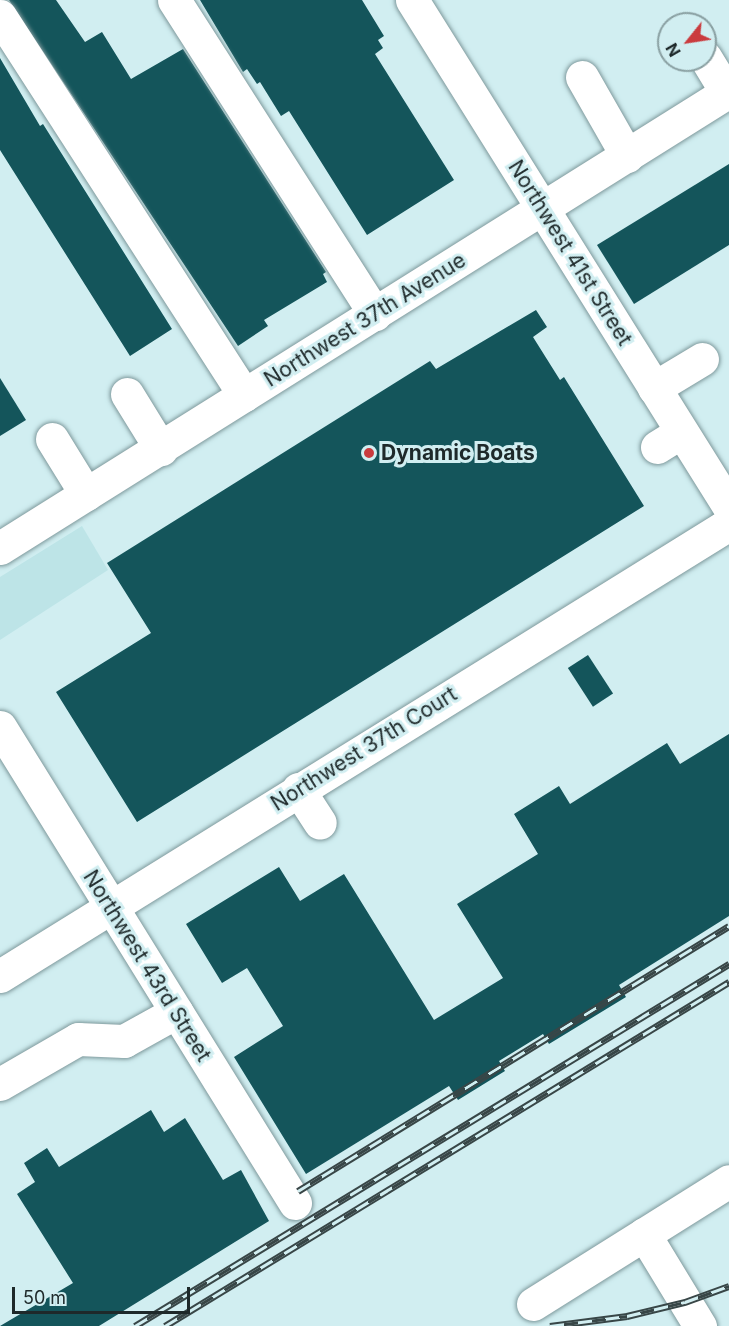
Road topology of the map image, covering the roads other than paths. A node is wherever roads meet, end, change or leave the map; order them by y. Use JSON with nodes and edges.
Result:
{"nodes":[{"id":1,"x":174,"y":0,"type":"edge"},
{"id":2,"x":412,"y":0,"type":"edge"},
{"id":3,"x":0,"y":16,"type":"edge"},
{"id":4,"x":715,"y":72,"type":"edge"},
{"id":5,"x":582,"y":77,"type":"dead end"},
{"id":6,"x":728,"y":92,"type":"edge"},
{"id":7,"x":627,"y":156,"type":"junction"},
{"id":8,"x":543,"y":209,"type":"junction"},
{"id":9,"x":375,"y":314,"type":"junction"},
{"id":10,"x":702,"y":358,"type":"dead end"},
{"id":11,"x":654,"y":388,"type":"junction"},
{"id":12,"x":127,"y":394,"type":"dead end"},
{"id":13,"x":244,"y":395,"type":"junction"},
{"id":14,"x":52,"y":439,"type":"dead end"},
{"id":15,"x":161,"y":449,"type":"junction"},
{"id":16,"x":86,"y":494,"type":"junction"},
{"id":17,"x":729,"y":507,"type":"edge"},
{"id":18,"x":729,"y":524,"type":"edge"},
{"id":19,"x":0,"y":548,"type":"edge"},
{"id":20,"x":3,"y":741,"type":"edge"},
{"id":21,"x":298,"y":789,"type":"junction"},
{"id":22,"x":320,"y":823,"type":"dead end"},
{"id":23,"x":110,"y":906,"type":"junction"},
{"id":24,"x":0,"y":976,"type":"edge"},
{"id":25,"x":176,"y":1012,"type":"junction"},
{"id":26,"x":0,"y":1084,"type":"edge"},
{"id":27,"x":729,"y":1181,"type":"edge"},
{"id":28,"x":294,"y":1203,"type":"dead end"},
{"id":29,"x":644,"y":1234,"type":"junction"},
{"id":30,"x":533,"y":1304,"type":"dead end"},
{"id":31,"x":700,"y":1326,"type":"edge"}],
"edges":[{"from":1,"to":9,"type":"street"},
{"from":2,"to":8,"type":"street","name":"Northwest 41st Street"},
{"from":3,"to":13,"type":"street"},
{"from":4,"to":6,"type":"street"},
{"from":5,"to":7,"type":"street"},
{"from":6,"to":7,"type":"street","name":"Northwest 37th Avenue"},
{"from":7,"to":8,"type":"street","name":"Northwest 37th Avenue"},
{"from":8,"to":9,"type":"street","name":"Northwest 37th Avenue"},
{"from":8,"to":11,"type":"street","name":"Northwest 41st Street"},
{"from":9,"to":13,"type":"street","name":"Northwest 37th Avenue"},
{"from":10,"to":11,"type":"street"},
{"from":11,"to":17,"type":"street","name":"Northwest 41st Street"},
{"from":12,"to":15,"type":"street"},
{"from":13,"to":15,"type":"street","name":"Northwest 37th Avenue"},
{"from":14,"to":16,"type":"street"},
{"from":15,"to":16,"type":"street","name":"Northwest 37th Avenue"},
{"from":16,"to":19,"type":"street","name":"Northwest 37th Avenue"},
{"from":18,"to":21,"type":"street","name":"Northwest 37th Court"},
{"from":20,"to":23,"type":"street","name":"Northwest 43rd Street"},
{"from":21,"to":22,"type":"street"},
{"from":21,"to":23,"type":"street","name":"Northwest 37th Court"},
{"from":23,"to":24,"type":"street","name":"Northwest 37th Court"},
{"from":23,"to":25,"type":"street","name":"Northwest 43rd Street"},
{"from":25,"to":26,"type":"street"},
{"from":25,"to":28,"type":"street","name":"Northwest 43rd Street"},
{"from":27,"to":29,"type":"street"},
{"from":29,"to":30,"type":"street"},
{"from":29,"to":31,"type":"street"}]}
